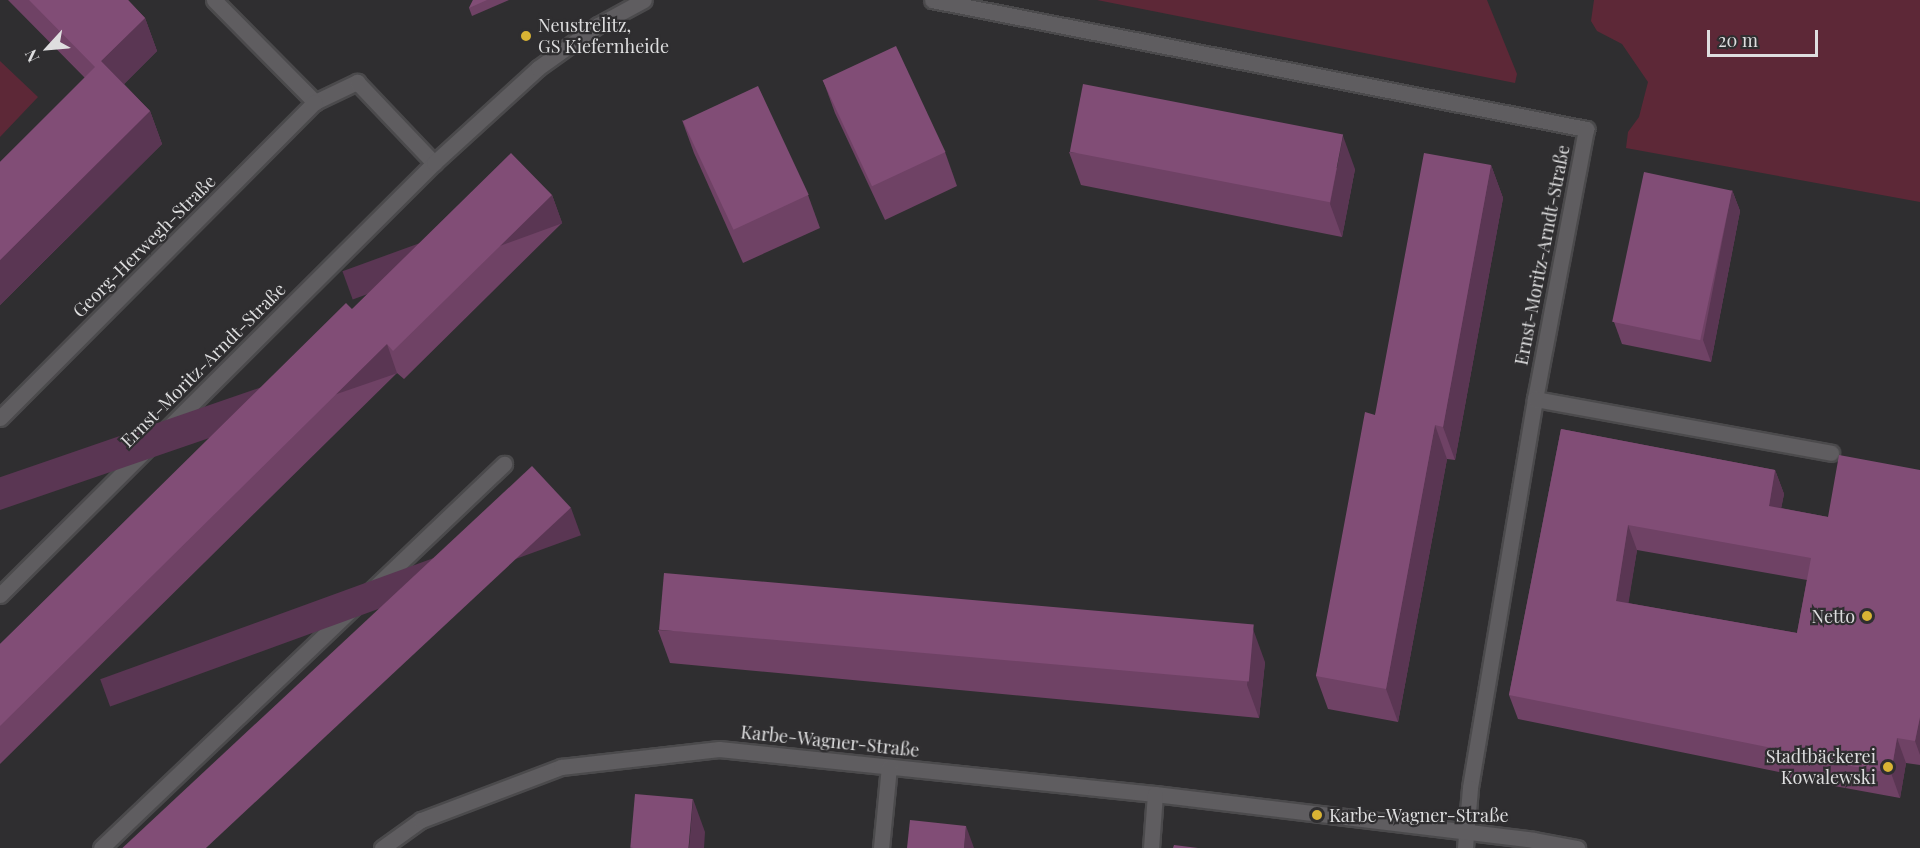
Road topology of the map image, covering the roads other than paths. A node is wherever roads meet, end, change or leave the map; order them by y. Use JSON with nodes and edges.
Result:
{"nodes":[{"id":1,"x":214,"y":0,"type":"edge"},
{"id":2,"x":644,"y":0,"type":"edge"},
{"id":3,"x":932,"y":0,"type":"edge"},
{"id":4,"x":315,"y":102,"type":"junction"},
{"id":5,"x":434,"y":163,"type":"junction"},
{"id":6,"x":1536,"y":399,"type":"junction"},
{"id":7,"x":0,"y":418,"type":"edge"},
{"id":8,"x":1831,"y":453,"type":"dead end"},
{"id":9,"x":504,"y":464,"type":"dead end"},
{"id":10,"x":0,"y":595,"type":"edge"},
{"id":11,"x":889,"y":767,"type":"junction"},
{"id":12,"x":1155,"y":794,"type":"junction"},
{"id":13,"x":1466,"y":840,"type":"edge"},
{"id":14,"x":882,"y":841,"type":"edge"},
{"id":15,"x":101,"y":848,"type":"edge"},
{"id":16,"x":382,"y":848,"type":"edge"},
{"id":17,"x":1151,"y":848,"type":"edge"},
{"id":18,"x":1576,"y":848,"type":"edge"}],
"edges":[{"from":1,"to":4,"type":"street"},
{"from":2,"to":5,"type":"street","name":"Ernst-Moritz-Arndt-Straße"},
{"from":3,"to":6,"type":"street","name":"Ernst-Moritz-Arndt-Straße"},
{"from":4,"to":5,"type":"street"},
{"from":4,"to":7,"type":"street","name":"Georg-Herwegh-Straße"},
{"from":5,"to":10,"type":"street","name":"Ernst-Moritz-Arndt-Straße"},
{"from":6,"to":8,"type":"street"},
{"from":6,"to":13,"type":"street","name":"Ernst-Moritz-Arndt-Straße"},
{"from":9,"to":15,"type":"street"},
{"from":11,"to":12,"type":"street","name":"Karbe-Wagner-Straße"},
{"from":11,"to":14,"type":"street"},
{"from":11,"to":16,"type":"street","name":"Karbe-Wagner-Straße"},
{"from":12,"to":13,"type":"street","name":"Karbe-Wagner-Straße"},
{"from":12,"to":17,"type":"street"},
{"from":13,"to":18,"type":"street","name":"Karbe-Wagner-Straße"}]}
